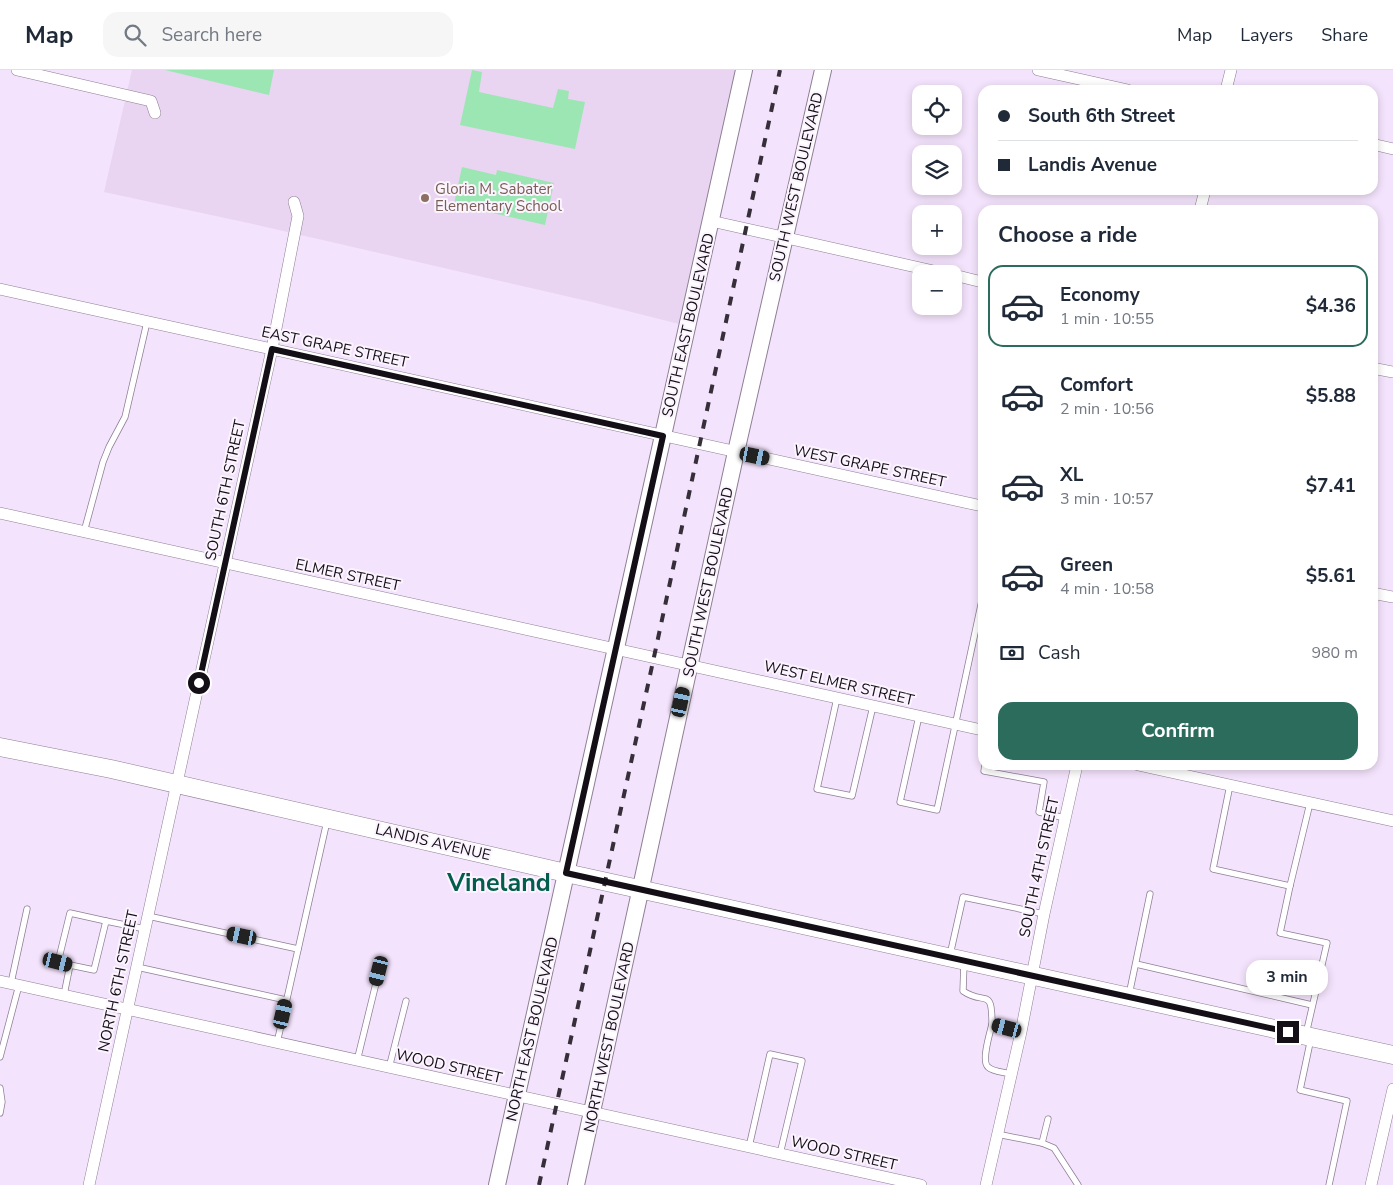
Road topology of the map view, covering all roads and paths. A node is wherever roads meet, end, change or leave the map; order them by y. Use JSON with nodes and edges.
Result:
{"nodes":[{"id":1,"x":17,"y":70,"type":"edge"},
{"id":2,"x":744,"y":70,"type":"edge"},
{"id":3,"x":823,"y":70,"type":"edge"},
{"id":4,"x":1038,"y":70,"type":"edge"},
{"id":5,"x":1231,"y":70,"type":"edge"},
{"id":6,"x":1106,"y":85,"type":"edge"},
{"id":7,"x":1227,"y":85,"type":"edge"},
{"id":8,"x":155,"y":113,"type":"dead end"},
{"id":9,"x":1378,"y":145,"type":"edge"},
{"id":10,"x":1393,"y":149,"type":"edge"},
{"id":11,"x":294,"y":202,"type":"dead end"},
{"id":12,"x":711,"y":221,"type":"junction"},
{"id":13,"x":785,"y":238,"type":"junction"},
{"id":14,"x":912,"y":266,"type":"edge"},
{"id":15,"x":962,"y":277,"type":"edge"},
{"id":16,"x":978,"y":281,"type":"edge"},
{"id":17,"x":0,"y":289,"type":"edge"},
{"id":18,"x":147,"y":322,"type":"junction"},
{"id":19,"x":272,"y":349,"type":"junction"},
{"id":20,"x":1378,"y":369,"type":"edge"},
{"id":21,"x":1393,"y":372,"type":"edge"},
{"id":22,"x":663,"y":436,"type":"junction"},
{"id":23,"x":736,"y":452,"type":"junction"},
{"id":24,"x":978,"y":505,"type":"edge"},
{"id":25,"x":0,"y":513,"type":"edge"},
{"id":26,"x":84,"y":532,"type":"junction"},
{"id":27,"x":225,"y":563,"type":"junction"},
{"id":28,"x":1378,"y":594,"type":"edge"},
{"id":29,"x":1393,"y":597,"type":"edge"},
{"id":30,"x":978,"y":618,"type":"edge"},
{"id":31,"x":616,"y":649,"type":"junction"},
{"id":32,"x":690,"y":665,"type":"junction"},
{"id":33,"x":837,"y":698,"type":"junction"},
{"id":34,"x":873,"y":706,"type":"junction"},
{"id":35,"x":919,"y":716,"type":"junction"},
{"id":36,"x":955,"y":724,"type":"junction"},
{"id":37,"x":978,"y":729,"type":"edge"},
{"id":38,"x":0,"y":747,"type":"edge"},
{"id":39,"x":984,"y":770,"type":"edge"},
{"id":40,"x":1076,"y":770,"type":"edge"},
{"id":41,"x":1161,"y":770,"type":"edge"},
{"id":42,"x":177,"y":784,"type":"junction"},
{"id":43,"x":1230,"y":785,"type":"junction"},
{"id":44,"x":1310,"y":802,"type":"junction"},
{"id":45,"x":328,"y":818,"type":"junction"},
{"id":46,"x":1065,"y":818,"type":"junction"},
{"id":47,"x":1393,"y":820,"type":"edge"},
{"id":48,"x":566,"y":873,"type":"junction"},
{"id":49,"x":1290,"y":886,"type":"junction"},
{"id":50,"x":641,"y":889,"type":"junction"},
{"id":51,"x":1150,"y":894,"type":"dead end"},
{"id":52,"x":27,"y":909,"type":"dead end"},
{"id":53,"x":1044,"y":914,"type":"junction"},
{"id":54,"x":148,"y":916,"type":"junction"},
{"id":55,"x":106,"y":921,"type":"junction"},
{"id":56,"x":145,"y":929,"type":"junction"},
{"id":57,"x":298,"y":949,"type":"junction"},
{"id":58,"x":957,"y":959,"type":"junction"},
{"id":59,"x":1136,"y":964,"type":"junction"},
{"id":60,"x":70,"y":965,"type":"junction"},
{"id":61,"x":137,"y":967,"type":"junction"},
{"id":62,"x":379,"y":971,"type":"dead end"},
{"id":63,"x":1031,"y":976,"type":"junction"},
{"id":64,"x":10,"y":983,"type":"edge"},
{"id":65,"x":64,"y":995,"type":"junction"},
{"id":66,"x":1129,"y":997,"type":"junction"},
{"id":67,"x":286,"y":1000,"type":"junction"},
{"id":68,"x":406,"y":1000,"type":"dead end"},
{"id":69,"x":1312,"y":1006,"type":"junction"},
{"id":70,"x":127,"y":1009,"type":"junction"},
{"id":71,"x":992,"y":1024,"type":"junction"},
{"id":72,"x":0,"y":1028,"type":"edge"},
{"id":73,"x":7,"y":1030,"type":"junction"},
{"id":74,"x":1021,"y":1032,"type":"junction"},
{"id":75,"x":1308,"y":1036,"type":"junction"},
{"id":76,"x":277,"y":1043,"type":"junction"},
{"id":77,"x":1393,"y":1055,"type":"edge"},
{"id":78,"x":0,"y":1057,"type":"edge"},
{"id":79,"x":358,"y":1061,"type":"junction"},
{"id":80,"x":389,"y":1068,"type":"junction"},
{"id":81,"x":1011,"y":1074,"type":"junction"},
{"id":82,"x":0,"y":1088,"type":"edge"},
{"id":83,"x":1393,"y":1089,"type":"edge"},
{"id":84,"x":517,"y":1096,"type":"junction"},
{"id":85,"x":0,"y":1113,"type":"edge"},
{"id":86,"x":592,"y":1113,"type":"junction"},
{"id":87,"x":1048,"y":1119,"type":"dead end"},
{"id":88,"x":997,"y":1134,"type":"junction"},
{"id":89,"x":1042,"y":1143,"type":"junction"},
{"id":90,"x":749,"y":1147,"type":"junction"},
{"id":91,"x":780,"y":1154,"type":"junction"},
{"id":92,"x":88,"y":1185,"type":"edge"},
{"id":93,"x":497,"y":1185,"type":"edge"},
{"id":94,"x":576,"y":1185,"type":"edge"},
{"id":95,"x":920,"y":1185,"type":"edge"},
{"id":96,"x":986,"y":1185,"type":"edge"},
{"id":97,"x":1078,"y":1185,"type":"edge"},
{"id":98,"x":1329,"y":1185,"type":"edge"},
{"id":99,"x":1371,"y":1185,"type":"edge"}],
"edges":[{"from":1,"to":8,"type":"street"},
{"from":2,"to":12,"type":"main road","name":"SOUTH EAST BOULEVARD"},
{"from":3,"to":13,"type":"main road","name":"SOUTH WEST BOULEVARD"},
{"from":4,"to":6,"type":"street"},
{"from":5,"to":7,"type":"street"},
{"from":9,"to":10,"type":"street"},
{"from":11,"to":19,"type":"street","name":"SOUTH 6TH STREET"},
{"from":12,"to":13,"type":"street"},
{"from":12,"to":22,"type":"main road","name":"SOUTH EAST BOULEVARD"},
{"from":13,"to":14,"type":"street"},
{"from":13,"to":23,"type":"main road","name":"SOUTH WEST BOULEVARD"},
{"from":15,"to":16,"type":"street"},
{"from":17,"to":18,"type":"street","name":"EAST GRAPE STREET"},
{"from":18,"to":19,"type":"street","name":"EAST GRAPE STREET"},
{"from":18,"to":26,"type":"lane"},
{"from":19,"to":22,"type":"street","name":"EAST GRAPE STREET"},
{"from":19,"to":27,"type":"street","name":"SOUTH 6TH STREET"},
{"from":20,"to":21,"type":"street"},
{"from":22,"to":23,"type":"street","name":"WEST GRAPE STREET"},
{"from":22,"to":31,"type":"main road","name":"SOUTH EAST BOULEVARD"},
{"from":23,"to":24,"type":"street","name":"WEST GRAPE STREET"},
{"from":23,"to":32,"type":"main road","name":"SOUTH WEST BOULEVARD"},
{"from":25,"to":26,"type":"street","name":"ELMER STREET"},
{"from":26,"to":27,"type":"street","name":"ELMER STREET"},
{"from":27,"to":31,"type":"street","name":"ELMER STREET"},
{"from":27,"to":42,"type":"street","name":"SOUTH 6TH STREET"},
{"from":28,"to":29,"type":"street"},
{"from":30,"to":36,"type":"lane"},
{"from":31,"to":32,"type":"street","name":"ELMER STREET"},
{"from":31,"to":48,"type":"main road","name":"SOUTH EAST BOULEVARD"},
{"from":32,"to":33,"type":"street","name":"WEST ELMER STREET"},
{"from":32,"to":50,"type":"main road","name":"SOUTH WEST BOULEVARD"},
{"from":33,"to":34,"type":"street","name":"WEST ELMER STREET"},
{"from":33,"to":34,"type":"lane"},
{"from":34,"to":35,"type":"street","name":"WEST ELMER STREET"},
{"from":35,"to":36,"type":"street","name":"WEST ELMER STREET"},
{"from":35,"to":36,"type":"lane"},
{"from":36,"to":37,"type":"street","name":"WEST ELMER STREET"},
{"from":38,"to":42,"type":"main road","name":"LANDIS AVENUE"},
{"from":39,"to":46,"type":"lane"},
{"from":40,"to":46,"type":"street","name":"SOUTH 4TH STREET"},
{"from":41,"to":43,"type":"street"},
{"from":42,"to":45,"type":"main road","name":"LANDIS AVENUE"},
{"from":42,"to":54,"type":"street","name":"NORTH 6TH STREET"},
{"from":43,"to":44,"type":"street"},
{"from":43,"to":49,"type":"lane"},
{"from":44,"to":47,"type":"street"},
{"from":44,"to":49,"type":"lane"},
{"from":45,"to":48,"type":"main road","name":"LANDIS AVENUE"},
{"from":45,"to":57,"type":"lane"},
{"from":46,"to":53,"type":"street","name":"SOUTH 4TH STREET"},
{"from":48,"to":50,"type":"main road","name":"LANDIS AVENUE"},
{"from":48,"to":84,"type":"main road","name":"NORTH EAST BOULEVARD"},
{"from":49,"to":69,"type":"lane"},
{"from":50,"to":58,"type":"main road","name":"LANDIS AVENUE"},
{"from":50,"to":86,"type":"main road","name":"NORTH WEST BOULEVARD"},
{"from":51,"to":59,"type":"lane"},
{"from":52,"to":64,"type":"lane"},
{"from":53,"to":58,"type":"lane"},
{"from":53,"to":63,"type":"street","name":"SOUTH 4TH STREET"},
{"from":54,"to":56,"type":"street","name":"NORTH 6TH STREET"},
{"from":54,"to":57,"type":"lane"},
{"from":55,"to":56,"type":"lane"},
{"from":55,"to":60,"type":"lane"},
{"from":55,"to":60,"type":"lane"},
{"from":56,"to":61,"type":"street","name":"NORTH 6TH STREET"},
{"from":57,"to":67,"type":"lane"},
{"from":58,"to":63,"type":"main road","name":"LANDIS AVENUE"},
{"from":58,"to":71,"type":"lane"},
{"from":59,"to":66,"type":"lane"},
{"from":59,"to":69,"type":"lane"},
{"from":60,"to":65,"type":"lane"},
{"from":61,"to":67,"type":"lane"},
{"from":61,"to":70,"type":"street","name":"NORTH 6TH STREET"},
{"from":62,"to":79,"type":"lane"},
{"from":63,"to":66,"type":"main road","name":"LANDIS AVENUE"},
{"from":63,"to":74,"type":"street","name":"SOUTH 4TH STREET"},
{"from":64,"to":65,"type":"street","name":"WOOD STREET"},
{"from":64,"to":73,"type":"lane"},
{"from":65,"to":70,"type":"street","name":"WOOD STREET"},
{"from":66,"to":75,"type":"main road","name":"LANDIS AVENUE"},
{"from":67,"to":76,"type":"lane"},
{"from":68,"to":80,"type":"lane"},
{"from":69,"to":75,"type":"lane"},
{"from":70,"to":76,"type":"street","name":"WOOD STREET"},
{"from":70,"to":92,"type":"street","name":"NORTH 6TH STREET"},
{"from":71,"to":74,"type":"lane"},
{"from":71,"to":81,"type":"lane"},
{"from":72,"to":73,"type":"lane"},
{"from":73,"to":78,"type":"lane"},
{"from":74,"to":81,"type":"street","name":"SOUTH 4TH STREET"},
{"from":75,"to":77,"type":"main road","name":"LANDIS AVENUE"},
{"from":75,"to":98,"type":"lane"},
{"from":76,"to":79,"type":"street","name":"WOOD STREET"},
{"from":79,"to":80,"type":"street","name":"WOOD STREET"},
{"from":80,"to":84,"type":"street","name":"WOOD STREET"},
{"from":81,"to":88,"type":"street","name":"SOUTH 4TH STREET"},
{"from":82,"to":85,"type":"lane"},
{"from":83,"to":99,"type":"street"},
{"from":84,"to":86,"type":"street","name":"WOOD STREET"},
{"from":84,"to":93,"type":"main road","name":"NORTH EAST BOULEVARD"},
{"from":86,"to":90,"type":"street","name":"WOOD STREET"},
{"from":86,"to":94,"type":"main road","name":"NORTH WEST BOULEVARD"},
{"from":87,"to":89,"type":"lane"},
{"from":88,"to":89,"type":"lane"},
{"from":88,"to":96,"type":"street","name":"SOUTH 4TH STREET"},
{"from":89,"to":97,"type":"lane"},
{"from":90,"to":91,"type":"street","name":"WOOD STREET"},
{"from":90,"to":91,"type":"lane"},
{"from":91,"to":95,"type":"street","name":"WOOD STREET"}]}
